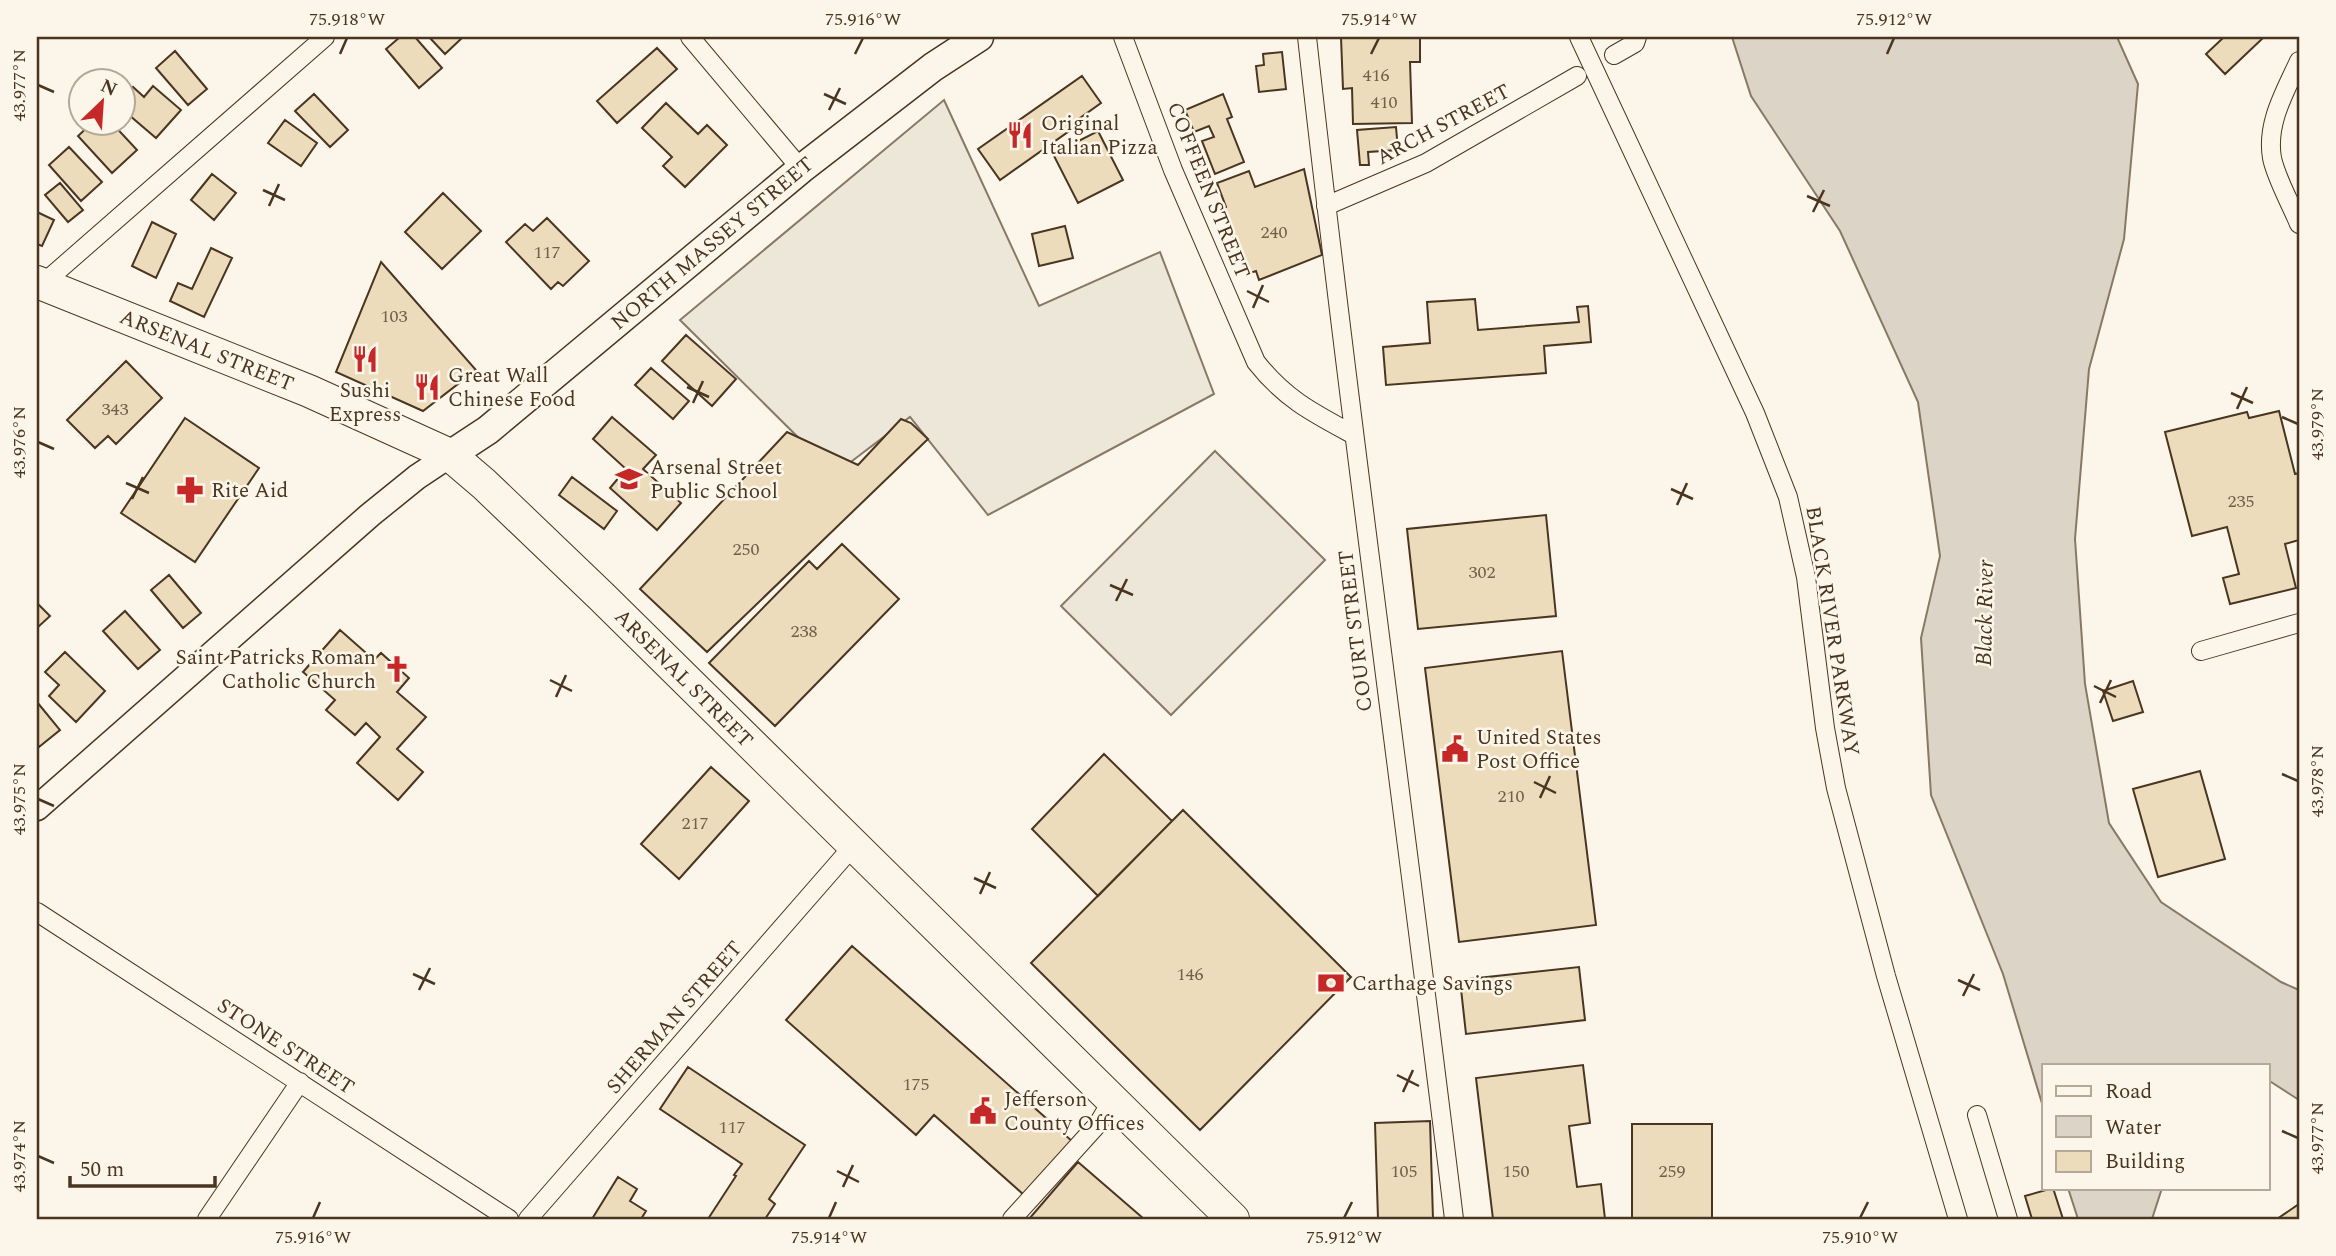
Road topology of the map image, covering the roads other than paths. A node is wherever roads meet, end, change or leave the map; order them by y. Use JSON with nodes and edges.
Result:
{"nodes":[{"id":1,"x":325,"y":37,"type":"edge"},
{"id":2,"x":690,"y":37,"type":"edge"},
{"id":3,"x":979,"y":37,"type":"edge"},
{"id":4,"x":1123,"y":37,"type":"edge"},
{"id":5,"x":1307,"y":37,"type":"edge"},
{"id":6,"x":1579,"y":37,"type":"edge"},
{"id":7,"x":1637,"y":37,"type":"edge"},
{"id":8,"x":1614,"y":55,"type":"dead end"},
{"id":9,"x":2299,"y":61,"type":"edge"},
{"id":10,"x":1577,"y":76,"type":"dead end"},
{"id":11,"x":801,"y":169,"type":"junction"},
{"id":12,"x":1325,"y":206,"type":"junction"},
{"id":13,"x":2299,"y":223,"type":"edge"},
{"id":14,"x":39,"y":285,"type":"edge"},
{"id":15,"x":1354,"y":435,"type":"junction"},
{"id":16,"x":450,"y":456,"type":"junction"},
{"id":17,"x":2299,"y":623,"type":"edge"},
{"id":18,"x":2201,"y":651,"type":"dead end"},
{"id":19,"x":37,"y":808,"type":"edge"},
{"id":20,"x":853,"y":845,"type":"junction"},
{"id":21,"x":37,"y":912,"type":"edge"},
{"id":22,"x":300,"y":1082,"type":"junction"},
{"id":23,"x":1112,"y":1100,"type":"junction"},
{"id":24,"x":1977,"y":1115,"type":"dead end"},
{"id":25,"x":207,"y":1219,"type":"edge"},
{"id":26,"x":509,"y":1219,"type":"edge"},
{"id":27,"x":528,"y":1219,"type":"edge"},
{"id":28,"x":1012,"y":1219,"type":"edge"},
{"id":29,"x":1233,"y":1219,"type":"edge"},
{"id":30,"x":1454,"y":1219,"type":"edge"},
{"id":31,"x":1958,"y":1219,"type":"edge"},
{"id":32,"x":2007,"y":1219,"type":"edge"}],
"edges":[{"from":1,"to":14,"type":"street"},
{"from":2,"to":11,"type":"street"},
{"from":3,"to":11,"type":"main road","name":"NORTH MASSEY STREET"},
{"from":4,"to":15,"type":"street","name":"COFFEEN STREET"},
{"from":5,"to":12,"type":"street","name":"COURT STREET"},
{"from":6,"to":31,"type":"street","name":"BLACK RIVER PARKWAY"},
{"from":7,"to":8,"type":"street"},
{"from":9,"to":13,"type":"street"},
{"from":10,"to":12,"type":"street","name":"ARCH STREET"},
{"from":11,"to":16,"type":"main road","name":"NORTH MASSEY STREET"},
{"from":12,"to":15,"type":"street","name":"COURT STREET"},
{"from":14,"to":16,"type":"highway","name":"ARSENAL STREET"},
{"from":15,"to":30,"type":"street","name":"COURT STREET"},
{"from":16,"to":19,"type":"main road"},
{"from":16,"to":20,"type":"highway","name":"ARSENAL STREET"},
{"from":17,"to":18,"type":"street"},
{"from":20,"to":23,"type":"highway","name":"ARSENAL STREET"},
{"from":20,"to":27,"type":"street","name":"SHERMAN STREET"},
{"from":21,"to":22,"type":"street","name":"STONE STREET"},
{"from":22,"to":25,"type":"street"},
{"from":22,"to":26,"type":"street","name":"STONE STREET"},
{"from":23,"to":28,"type":"street"},
{"from":23,"to":29,"type":"highway","name":"ARSENAL STREET"},
{"from":24,"to":32,"type":"street"}]}
